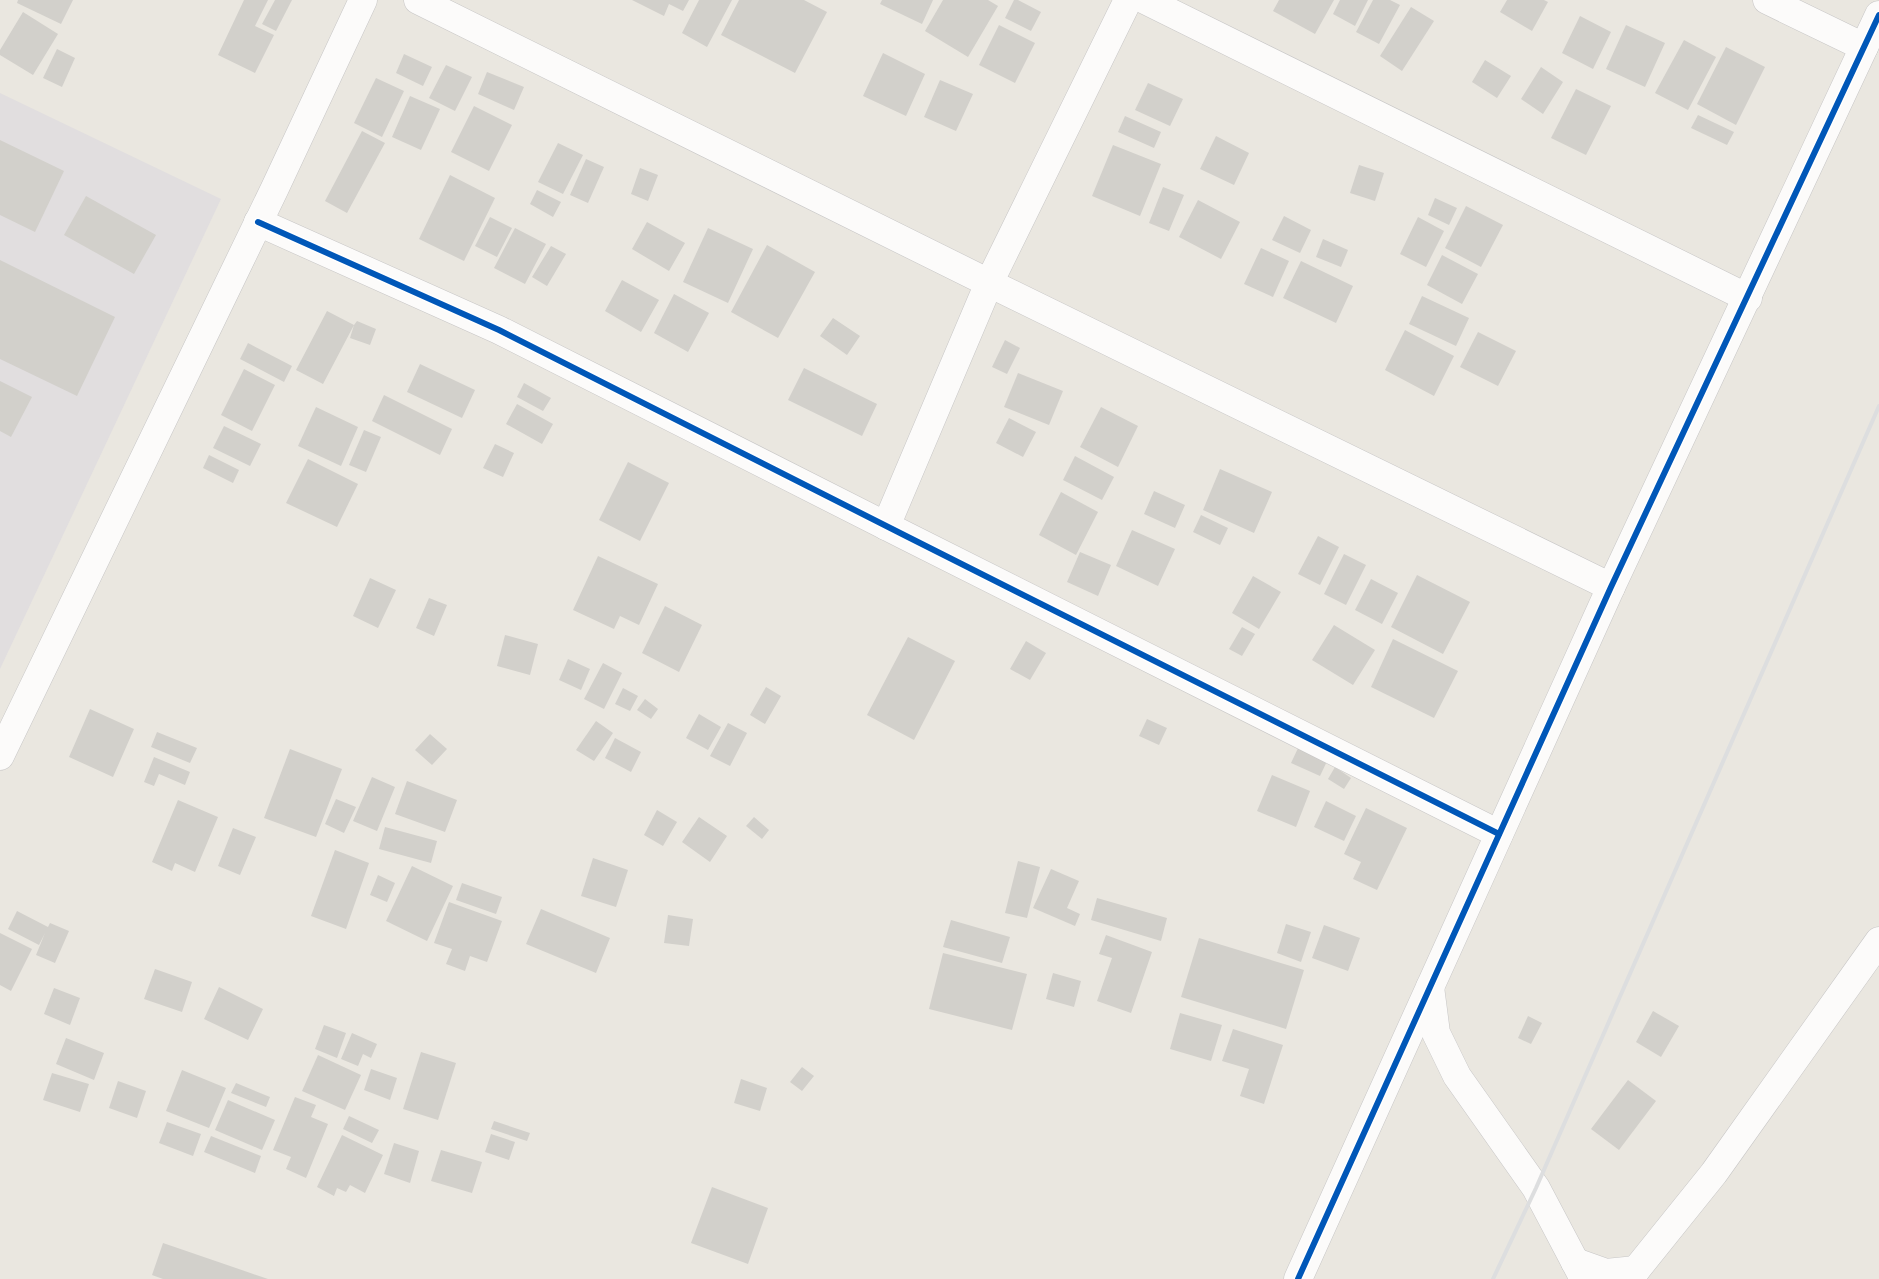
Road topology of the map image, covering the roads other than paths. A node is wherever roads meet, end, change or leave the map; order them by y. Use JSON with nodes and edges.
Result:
{"nodes":[{"id":1,"x":363,"y":0,"type":"edge"},
{"id":2,"x":418,"y":0,"type":"edge"},
{"id":3,"x":1128,"y":0,"type":"edge"},
{"id":4,"x":1145,"y":0,"type":"edge"},
{"id":5,"x":1767,"y":0,"type":"edge"},
{"id":6,"x":1879,"y":15,"type":"edge"},
{"id":7,"x":1864,"y":47,"type":"junction"},
{"id":8,"x":258,"y":222,"type":"junction"},
{"id":9,"x":989,"y":283,"type":"junction"},
{"id":10,"x":1748,"y":298,"type":"junction"},
{"id":11,"x":886,"y":526,"type":"junction"},
{"id":12,"x":1611,"y":587,"type":"junction"},
{"id":13,"x":0,"y":756,"type":"edge"},
{"id":14,"x":1499,"y":834,"type":"junction"},
{"id":15,"x":1879,"y":941,"type":"edge"},
{"id":16,"x":1430,"y":987,"type":"junction"},
{"id":17,"x":1400,"y":1053,"type":"junction"},
{"id":18,"x":1457,"y":1076,"type":"junction"},
{"id":19,"x":1579,"y":1270,"type":"edge"},
{"id":20,"x":1633,"y":1274,"type":"edge"},
{"id":21,"x":1298,"y":1279,"type":"edge"}],
"edges":[{"from":1,"to":8,"type":"street"},
{"from":2,"to":9,"type":"street"},
{"from":3,"to":9,"type":"street"},
{"from":4,"to":10,"type":"street"},
{"from":5,"to":7,"type":"street"},
{"from":6,"to":7,"type":"street"},
{"from":7,"to":10,"type":"street"},
{"from":8,"to":11,"type":"street"},
{"from":8,"to":13,"type":"street"},
{"from":9,"to":11,"type":"street"},
{"from":9,"to":12,"type":"street"},
{"from":10,"to":12,"type":"street"},
{"from":11,"to":14,"type":"street"},
{"from":12,"to":14,"type":"street"},
{"from":14,"to":16,"type":"street"},
{"from":15,"to":20,"type":"street"},
{"from":16,"to":17,"type":"street"},
{"from":16,"to":18,"type":"street"},
{"from":17,"to":18,"type":"street"},
{"from":17,"to":21,"type":"street"},
{"from":18,"to":19,"type":"street"},
{"from":19,"to":20,"type":"street"}]}
